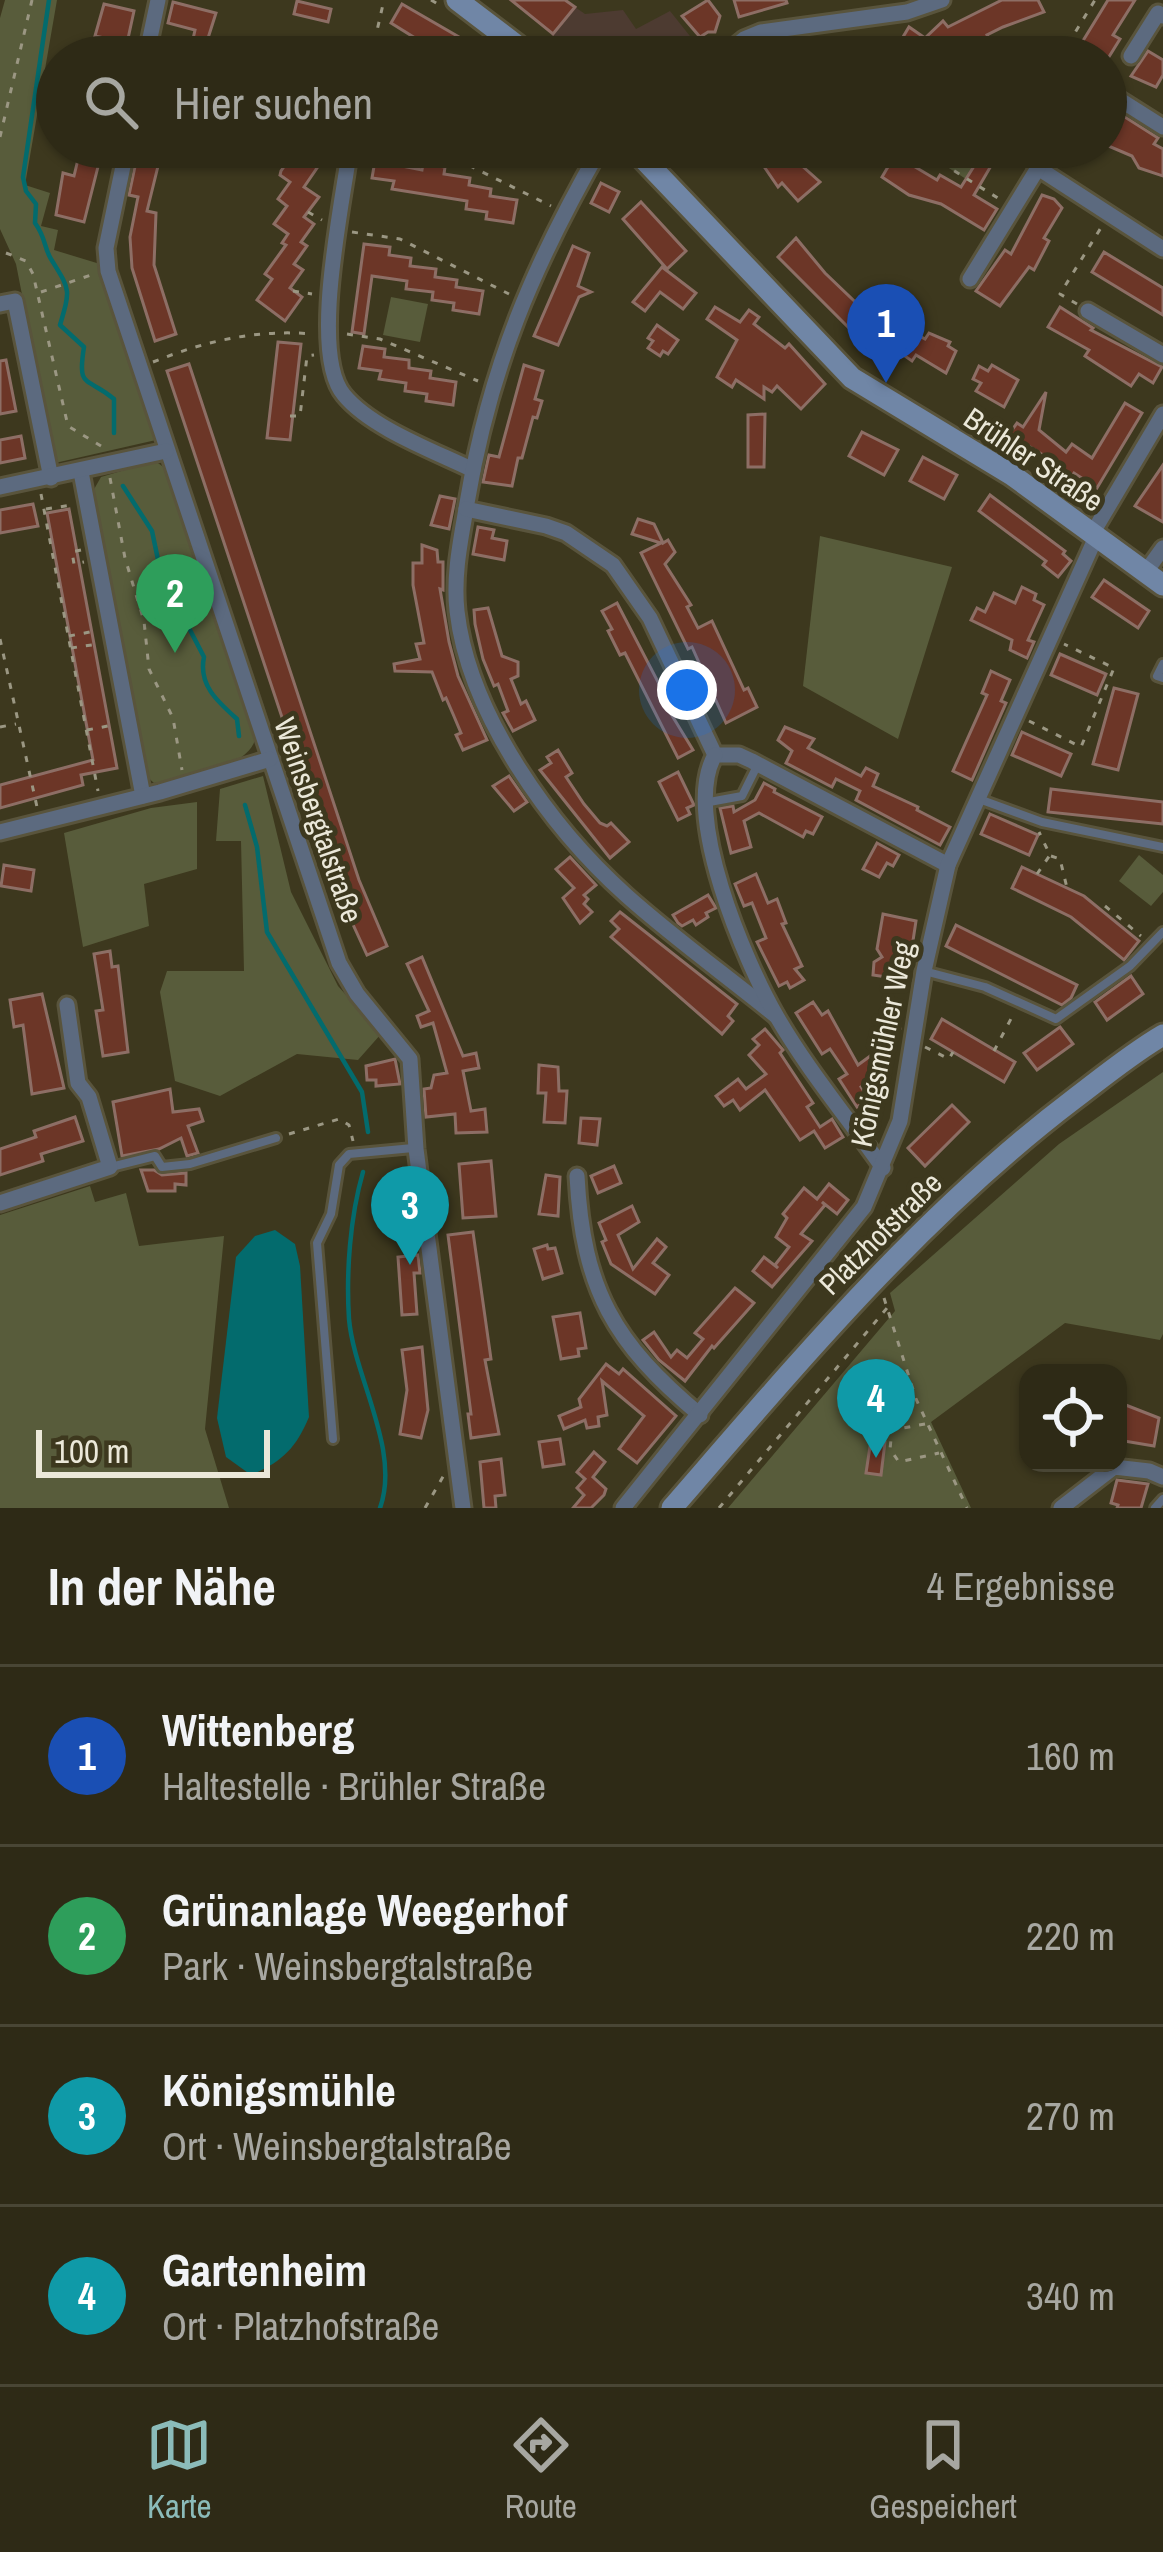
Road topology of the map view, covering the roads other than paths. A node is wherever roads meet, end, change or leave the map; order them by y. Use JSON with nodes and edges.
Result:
{"nodes":[{"id":1,"x":158,"y":0,"type":"edge"},
{"id":2,"x":457,"y":0,"type":"edge"},
{"id":3,"x":942,"y":0,"type":"edge"},
{"id":4,"x":1163,"y":16,"type":"edge"},
{"id":5,"x":150,"y":36,"type":"edge"},
{"id":6,"x":504,"y":36,"type":"edge"},
{"id":7,"x":751,"y":36,"type":"edge"},
{"id":8,"x":1131,"y":56,"type":"dead end"},
{"id":9,"x":1127,"y":105,"type":"edge"},
{"id":10,"x":1163,"y":127,"type":"edge"},
{"id":11,"x":123,"y":168,"type":"edge"},
{"id":12,"x":347,"y":168,"type":"edge"},
{"id":13,"x":589,"y":168,"type":"edge"},
{"id":14,"x":652,"y":168,"type":"edge"},
{"id":15,"x":1038,"y":169,"type":"joint"},
{"id":16,"x":1163,"y":249,"type":"edge"},
{"id":17,"x":970,"y":279,"type":"dead end"},
{"id":18,"x":8,"y":303,"type":"edge"},
{"id":19,"x":1088,"y":310,"type":"road end"},
{"id":20,"x":1163,"y":355,"type":"edge"},
{"id":21,"x":1163,"y":414,"type":"edge"},
{"id":22,"x":166,"y":451,"type":"junction"},
{"id":23,"x":472,"y":470,"type":"junction"},
{"id":24,"x":81,"y":472,"type":"junction"},
{"id":25,"x":45,"y":479,"type":"junction"},
{"id":26,"x":0,"y":487,"type":"edge"},
{"id":27,"x":466,"y":509,"type":"junction"},
{"id":28,"x":1094,"y":535,"type":"junction"},
{"id":29,"x":1163,"y":548,"type":"edge"},
{"id":30,"x":1154,"y":579,"type":"edge"},
{"id":31,"x":1163,"y":664,"type":"edge"},
{"id":32,"x":1163,"y":678,"type":"edge"},
{"id":33,"x":715,"y":755,"type":"junction"},
{"id":34,"x":269,"y":758,"type":"junction"},
{"id":35,"x":758,"y":764,"type":"junction"},
{"id":36,"x":143,"y":796,"type":"junction"},
{"id":37,"x":980,"y":799,"type":"junction"},
{"id":38,"x":703,"y":803,"type":"junction"},
{"id":39,"x":0,"y":832,"type":"edge"},
{"id":40,"x":1163,"y":848,"type":"edge"},
{"id":41,"x":948,"y":866,"type":"junction"},
{"id":42,"x":1163,"y":932,"type":"edge"},
{"id":43,"x":924,"y":971,"type":"junction"},
{"id":44,"x":67,"y":1005,"type":"dead end"},
{"id":45,"x":776,"y":1016,"type":"junction"},
{"id":46,"x":1163,"y":1035,"type":"edge"},
{"id":47,"x":276,"y":1138,"type":"road end"},
{"id":48,"x":416,"y":1149,"type":"junction"},
{"id":49,"x":110,"y":1167,"type":"junction"},
{"id":50,"x":884,"y":1168,"type":"junction"},
{"id":51,"x":577,"y":1176,"type":"dead end"},
{"id":52,"x":0,"y":1203,"type":"edge"},
{"id":53,"x":700,"y":1415,"type":"junction"},
{"id":54,"x":333,"y":1439,"type":"dead end"},
{"id":55,"x":1163,"y":1477,"type":"edge"},
{"id":56,"x":1163,"y":1499,"type":"edge"},
{"id":57,"x":464,"y":1508,"type":"edge"},
{"id":58,"x":623,"y":1508,"type":"edge"},
{"id":59,"x":672,"y":1508,"type":"edge"},
{"id":60,"x":1060,"y":1508,"type":"edge"},
{"id":61,"x":1155,"y":1508,"type":"edge"}],
"edges":[{"from":1,"to":5,"type":"street"},
{"from":2,"to":6,"type":"main road"},
{"from":3,"to":7,"type":"street"},
{"from":4,"to":8,"type":"street"},
{"from":9,"to":10,"type":"street"},
{"from":11,"to":22,"type":"street","name":"Weinsbergtalstraße"},
{"from":12,"to":23,"type":"street"},
{"from":13,"to":23,"type":"street"},
{"from":14,"to":28,"type":"main road","name":"Brühler Straße"},
{"from":15,"to":16,"type":"street"},
{"from":15,"to":17,"type":"street"},
{"from":18,"to":25,"type":"street"},
{"from":19,"to":20,"type":"street"},
{"from":21,"to":28,"type":"street","name":"Königsmühler Weg"},
{"from":22,"to":24,"type":"street"},
{"from":22,"to":34,"type":"street","name":"Weinsbergtalstraße"},
{"from":23,"to":27,"type":"street"},
{"from":24,"to":25,"type":"street"},
{"from":24,"to":36,"type":"street"},
{"from":25,"to":26,"type":"street"},
{"from":27,"to":33,"type":"street"},
{"from":27,"to":45,"type":"street"},
{"from":28,"to":30,"type":"main road","name":"Brühler Straße"},
{"from":28,"to":37,"type":"street","name":"Königsmühler Weg"},
{"from":29,"to":30,"type":"street","name":"Brühler Straße"},
{"from":31,"to":32,"type":"lane"},
{"from":33,"to":35,"type":"street"},
{"from":33,"to":38,"type":"street"},
{"from":34,"to":36,"type":"street"},
{"from":34,"to":48,"type":"street","name":"Weinsbergtalstraße"},
{"from":35,"to":38,"type":"lane"},
{"from":35,"to":41,"type":"street"},
{"from":36,"to":39,"type":"street"},
{"from":37,"to":40,"type":"lane"},
{"from":37,"to":41,"type":"street","name":"Königsmühler Weg"},
{"from":38,"to":45,"type":"street"},
{"from":41,"to":43,"type":"street","name":"Königsmühler Weg"},
{"from":42,"to":43,"type":"lane"},
{"from":43,"to":50,"type":"street","name":"Königsmühler Weg"},
{"from":44,"to":49,"type":"street"},
{"from":45,"to":50,"type":"street"},
{"from":46,"to":59,"type":"main road","name":"Platzhofstraße"},
{"from":47,"to":49,"type":"lane"},
{"from":48,"to":54,"type":"lane"},
{"from":48,"to":57,"type":"street","name":"Weinsbergtalstraße"},
{"from":49,"to":52,"type":"street"},
{"from":50,"to":53,"type":"street","name":"Königsmühler Weg"},
{"from":51,"to":53,"type":"street"},
{"from":53,"to":58,"type":"street","name":"Königsmühler Weg"},
{"from":55,"to":60,"type":"street"},
{"from":56,"to":61,"type":"lane"}]}
